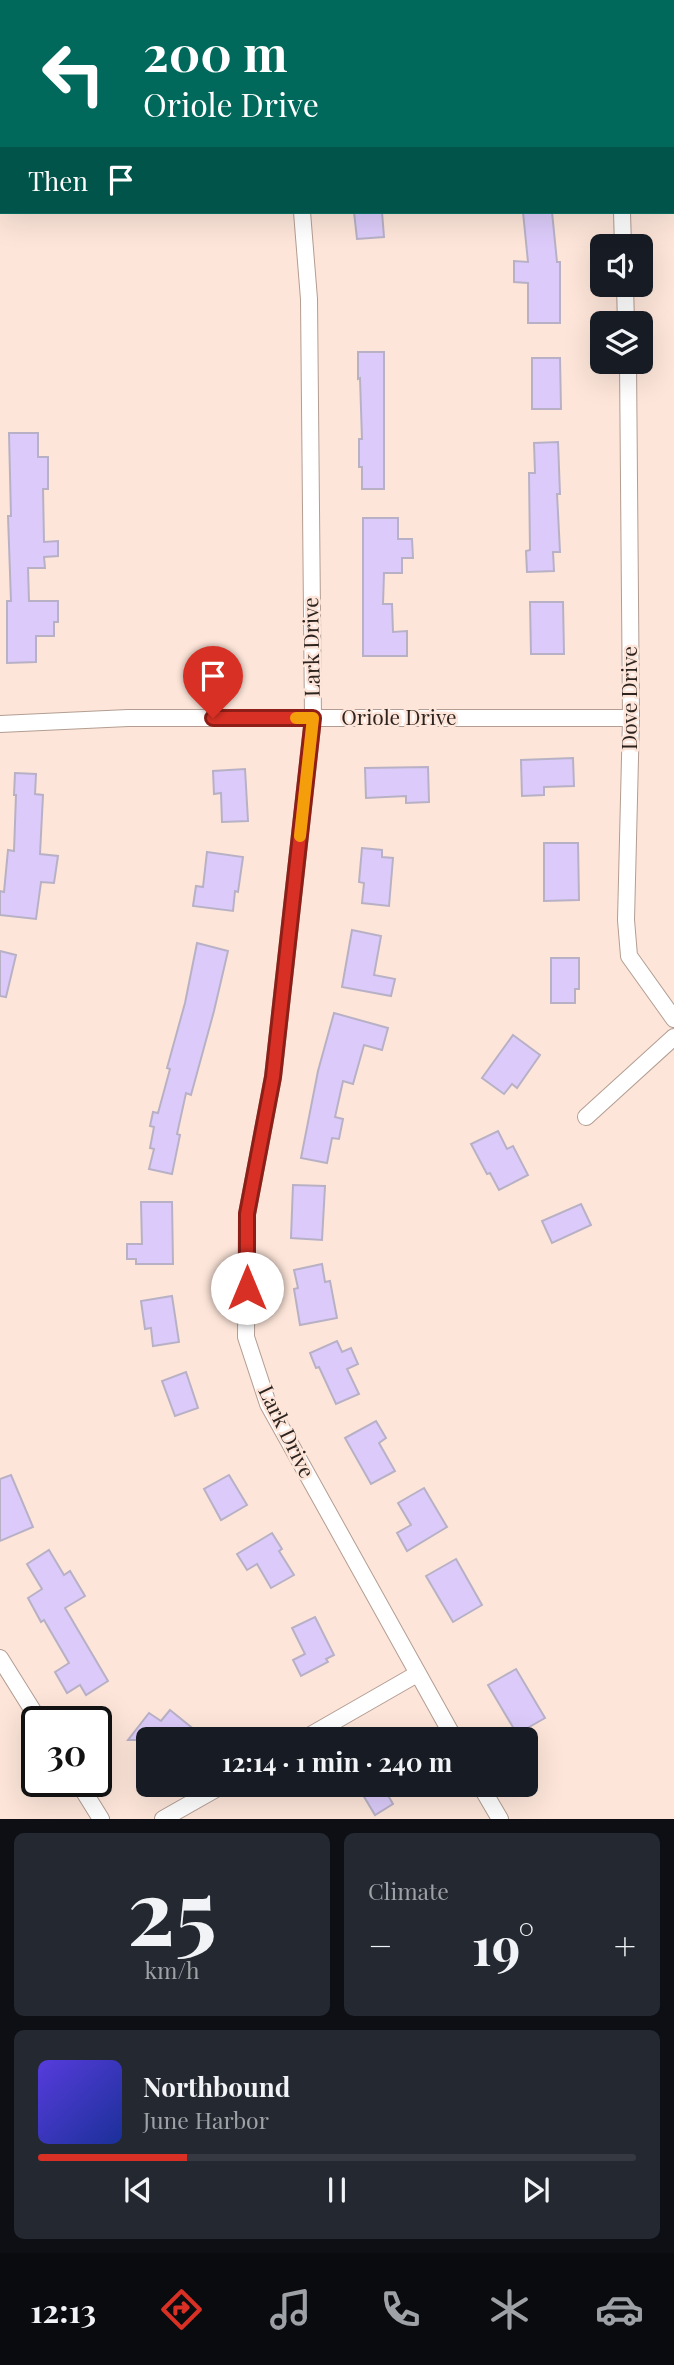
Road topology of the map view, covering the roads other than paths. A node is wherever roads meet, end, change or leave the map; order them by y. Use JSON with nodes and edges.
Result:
{"nodes":[{"id":1,"x":302,"y":214,"type":"edge"},
{"id":2,"x":622,"y":214,"type":"edge"},
{"id":3,"x":623,"y":234,"type":"edge"},
{"id":4,"x":628,"y":374,"type":"edge"},
{"id":5,"x":313,"y":718,"type":"junction"},
{"id":6,"x":631,"y":718,"type":"junction"},
{"id":7,"x":0,"y":724,"type":"edge"},
{"id":8,"x":674,"y":1019,"type":"edge"},
{"id":9,"x":674,"y":1037,"type":"edge"},
{"id":10,"x":586,"y":1117,"type":"dead end"},
{"id":11,"x":0,"y":1658,"type":"edge"},
{"id":12,"x":417,"y":1674,"type":"junction"},
{"id":13,"x":30,"y":1706,"type":"edge"},
{"id":14,"x":325,"y":1727,"type":"edge"},
{"id":15,"x":447,"y":1727,"type":"edge"},
{"id":16,"x":87,"y":1797,"type":"edge"},
{"id":17,"x":202,"y":1797,"type":"edge"},
{"id":18,"x":487,"y":1797,"type":"edge"},
{"id":19,"x":101,"y":1819,"type":"edge"},
{"id":20,"x":163,"y":1819,"type":"edge"},
{"id":21,"x":500,"y":1819,"type":"edge"}],
"edges":[{"from":1,"to":5,"type":"street","name":"Lark Drive"},
{"from":2,"to":3,"type":"street"},
{"from":4,"to":6,"type":"street","name":"Dove Drive"},
{"from":5,"to":6,"type":"street","name":"Oriole Drive"},
{"from":5,"to":7,"type":"street","name":"Oriole Drive"},
{"from":5,"to":12,"type":"street","name":"Lark Drive"},
{"from":6,"to":8,"type":"street","name":"Dove Drive"},
{"from":9,"to":10,"type":"street"},
{"from":11,"to":13,"type":"street"},
{"from":12,"to":14,"type":"street"},
{"from":12,"to":15,"type":"street","name":"Lark Drive"},
{"from":16,"to":19,"type":"street"},
{"from":17,"to":20,"type":"street"},
{"from":18,"to":21,"type":"street"}]}
